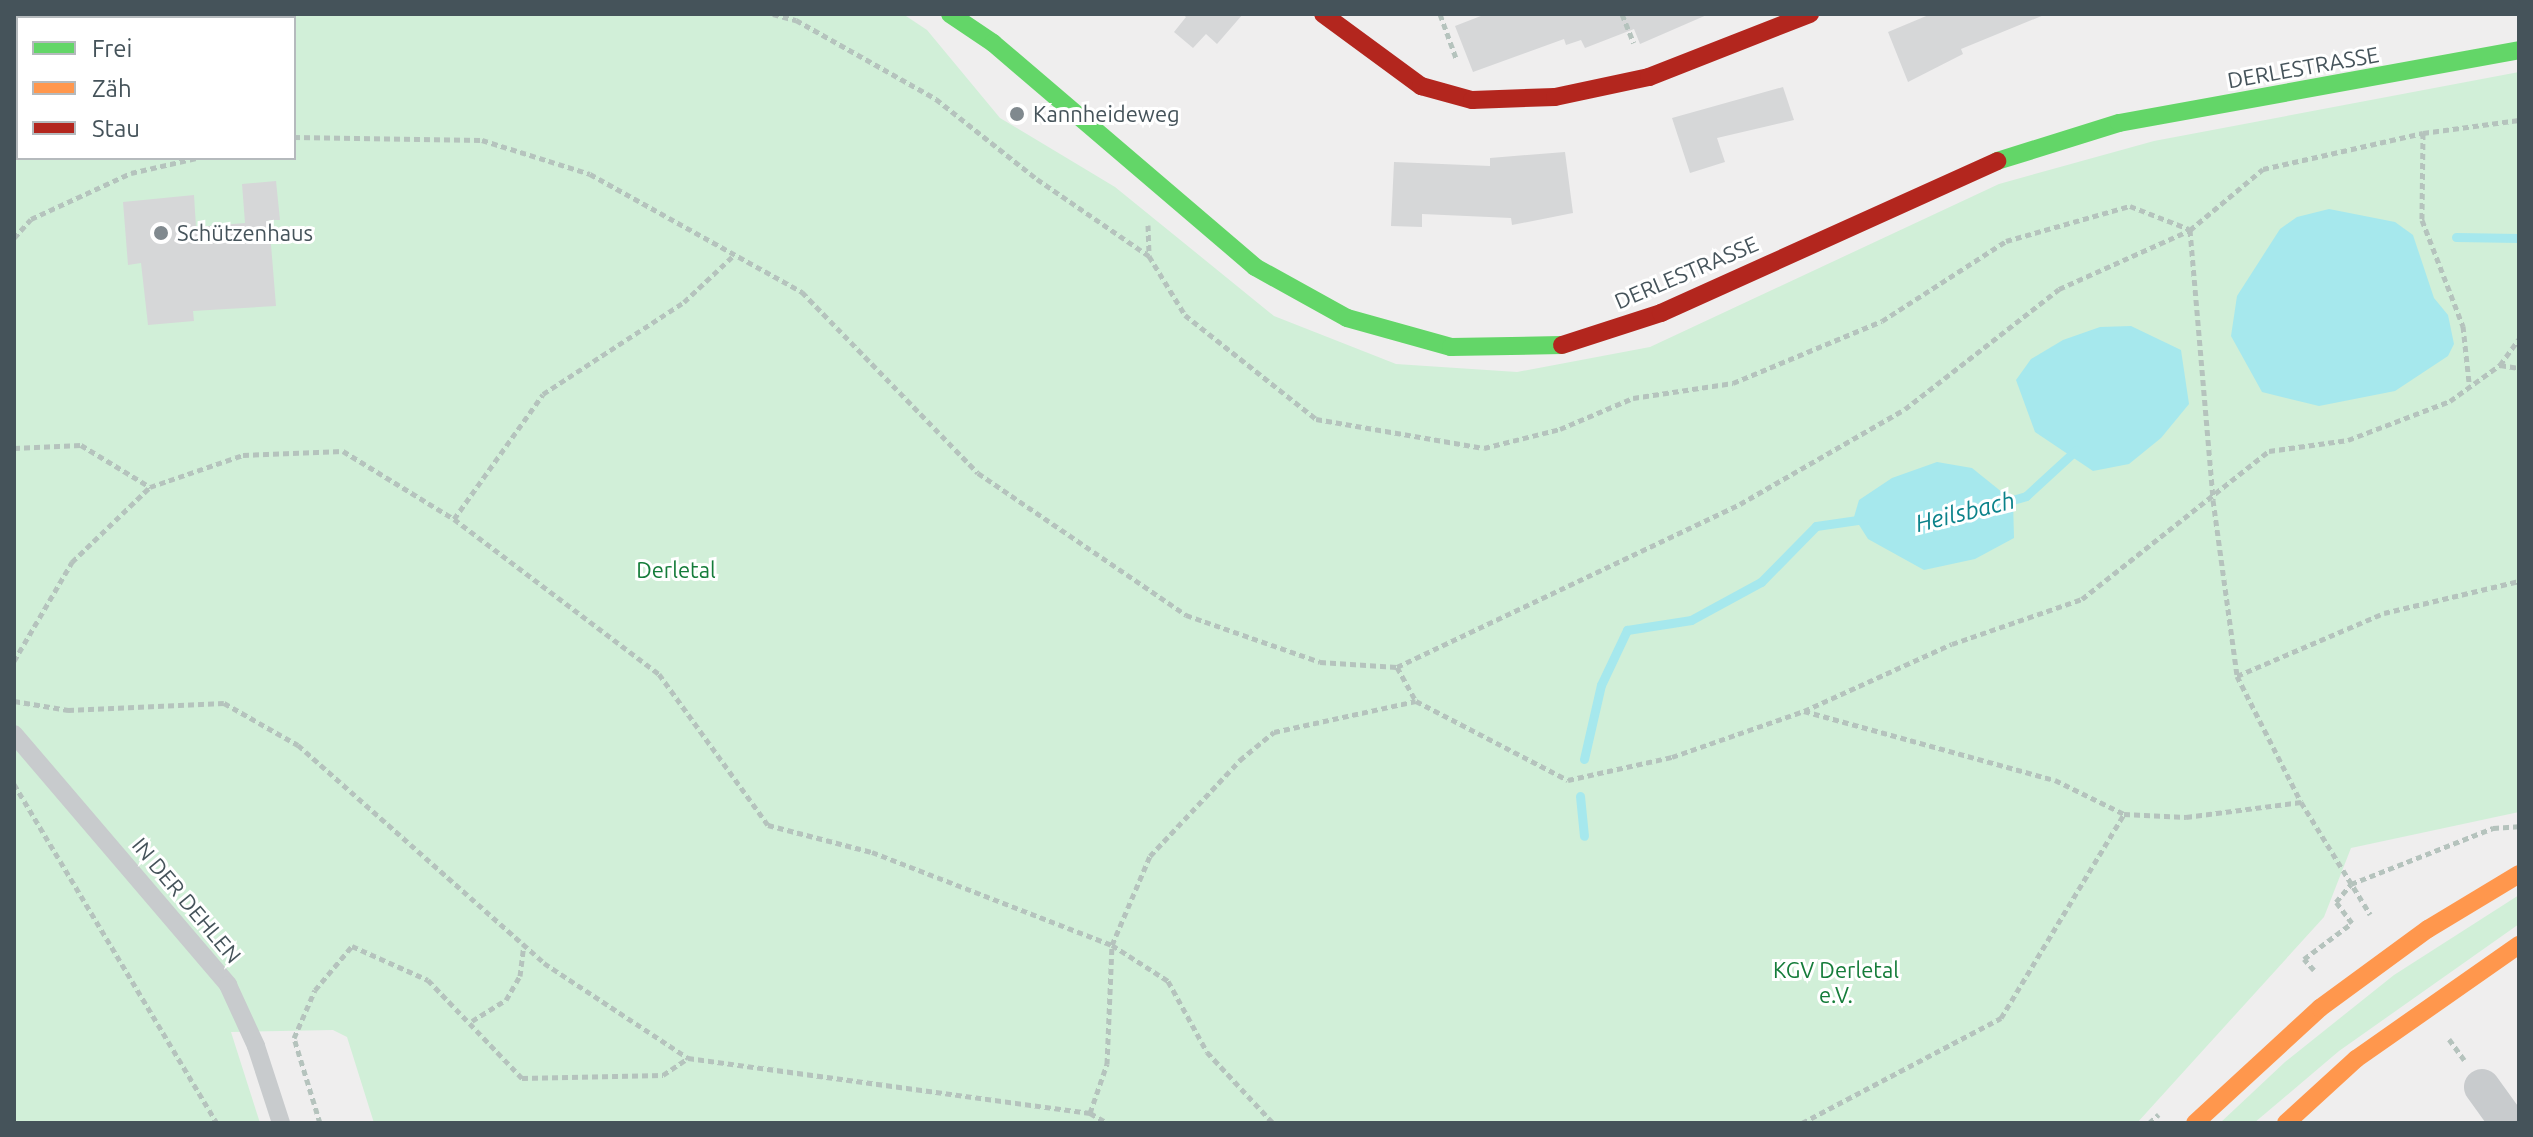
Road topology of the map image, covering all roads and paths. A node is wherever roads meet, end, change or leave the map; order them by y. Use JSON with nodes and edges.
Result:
{"nodes":[{"id":1,"x":773,"y":14,"type":"edge"},
{"id":2,"x":950,"y":14,"type":"edge"},
{"id":3,"x":1323,"y":14,"type":"edge"},
{"id":4,"x":1810,"y":14,"type":"edge"},
{"id":5,"x":2519,"y":50,"type":"edge"},
{"id":6,"x":2519,"y":120,"type":"edge"},
{"id":7,"x":2423,"y":133,"type":"junction"},
{"id":8,"x":296,"y":137,"type":"edge"},
{"id":9,"x":188,"y":160,"type":"edge"},
{"id":10,"x":2190,"y":230,"type":"junction"},
{"id":11,"x":14,"y":238,"type":"edge"},
{"id":12,"x":735,"y":254,"type":"junction"},
{"id":13,"x":2519,"y":339,"type":"edge"},
{"id":14,"x":2500,"y":365,"type":"junction"},
{"id":15,"x":2519,"y":368,"type":"edge"},
{"id":16,"x":2469,"y":382,"type":"junction"},
{"id":17,"x":14,"y":448,"type":"edge"},
{"id":18,"x":150,"y":487,"type":"junction"},
{"id":19,"x":2213,"y":500,"type":"junction"},
{"id":20,"x":454,"y":519,"type":"junction"},
{"id":21,"x":2519,"y":581,"type":"edge"},
{"id":22,"x":14,"y":661,"type":"edge"},
{"id":23,"x":1397,"y":667,"type":"junction"},
{"id":24,"x":2237,"y":676,"type":"junction"},
{"id":25,"x":14,"y":701,"type":"edge"},
{"id":26,"x":1416,"y":701,"type":"junction"},
{"id":27,"x":1804,"y":711,"type":"junction"},
{"id":28,"x":14,"y":734,"type":"edge"},
{"id":29,"x":14,"y":784,"type":"edge"},
{"id":30,"x":2301,"y":802,"type":"junction"},
{"id":31,"x":2124,"y":814,"type":"junction"},
{"id":32,"x":2519,"y":826,"type":"edge"},
{"id":33,"x":2519,"y":874,"type":"edge"},
{"id":34,"x":2351,"y":884,"type":"junction"},
{"id":35,"x":2370,"y":914,"type":"dead end"},
{"id":36,"x":524,"y":943,"type":"junction"},
{"id":37,"x":1112,"y":945,"type":"junction"},
{"id":38,"x":2519,"y":945,"type":"edge"},
{"id":39,"x":2304,"y":959,"type":"dead end"},
{"id":40,"x":472,"y":1021,"type":"junction"},
{"id":41,"x":688,"y":1058,"type":"junction"},
{"id":42,"x":2482,"y":1087,"type":"dead end"},
{"id":43,"x":1090,"y":1113,"type":"junction"},
{"id":44,"x":217,"y":1123,"type":"edge"},
{"id":45,"x":281,"y":1123,"type":"edge"},
{"id":46,"x":320,"y":1123,"type":"edge"},
{"id":47,"x":1107,"y":1123,"type":"edge"},
{"id":48,"x":1273,"y":1123,"type":"edge"},
{"id":49,"x":1802,"y":1123,"type":"edge"},
{"id":50,"x":2195,"y":1123,"type":"edge"},
{"id":51,"x":2286,"y":1123,"type":"edge"},
{"id":52,"x":2508,"y":1123,"type":"edge"}],
"edges":[{"from":1,"to":10,"type":"path"},
{"from":2,"to":5,"type":"street","name":"DERLESTRASSE"},
{"from":3,"to":4,"type":"street"},
{"from":6,"to":7,"type":"path"},
{"from":7,"to":10,"type":"path"},
{"from":7,"to":16,"type":"path"},
{"from":8,"to":12,"type":"path"},
{"from":9,"to":11,"type":"path"},
{"from":10,"to":19,"type":"path"},
{"from":10,"to":23,"type":"path"},
{"from":12,"to":20,"type":"path"},
{"from":12,"to":23,"type":"path"},
{"from":13,"to":14,"type":"path"},
{"from":14,"to":15,"type":"path"},
{"from":14,"to":16,"type":"path"},
{"from":16,"to":19,"type":"path"},
{"from":17,"to":18,"type":"path"},
{"from":18,"to":20,"type":"path"},
{"from":18,"to":22,"type":"path"},
{"from":19,"to":24,"type":"path"},
{"from":19,"to":27,"type":"path"},
{"from":20,"to":37,"type":"path"},
{"from":21,"to":24,"type":"path"},
{"from":23,"to":26,"type":"path"},
{"from":24,"to":30,"type":"path"},
{"from":25,"to":36,"type":"path"},
{"from":26,"to":27,"type":"path"},
{"from":26,"to":37,"type":"path"},
{"from":27,"to":31,"type":"path"},
{"from":28,"to":45,"type":"lane","name":"IN DER DEHLEN"},
{"from":29,"to":44,"type":"path"},
{"from":30,"to":31,"type":"path"},
{"from":30,"to":34,"type":"path"},
{"from":31,"to":49,"type":"path"},
{"from":32,"to":34,"type":"path"},
{"from":33,"to":50,"type":"street"},
{"from":34,"to":35,"type":"path"},
{"from":34,"to":39,"type":"path"},
{"from":36,"to":40,"type":"path"},
{"from":36,"to":41,"type":"path"},
{"from":37,"to":43,"type":"path"},
{"from":37,"to":48,"type":"path"},
{"from":38,"to":51,"type":"street"},
{"from":40,"to":41,"type":"path"},
{"from":40,"to":46,"type":"path"},
{"from":41,"to":43,"type":"path"},
{"from":42,"to":52,"type":"street"},
{"from":43,"to":47,"type":"path"}]}
